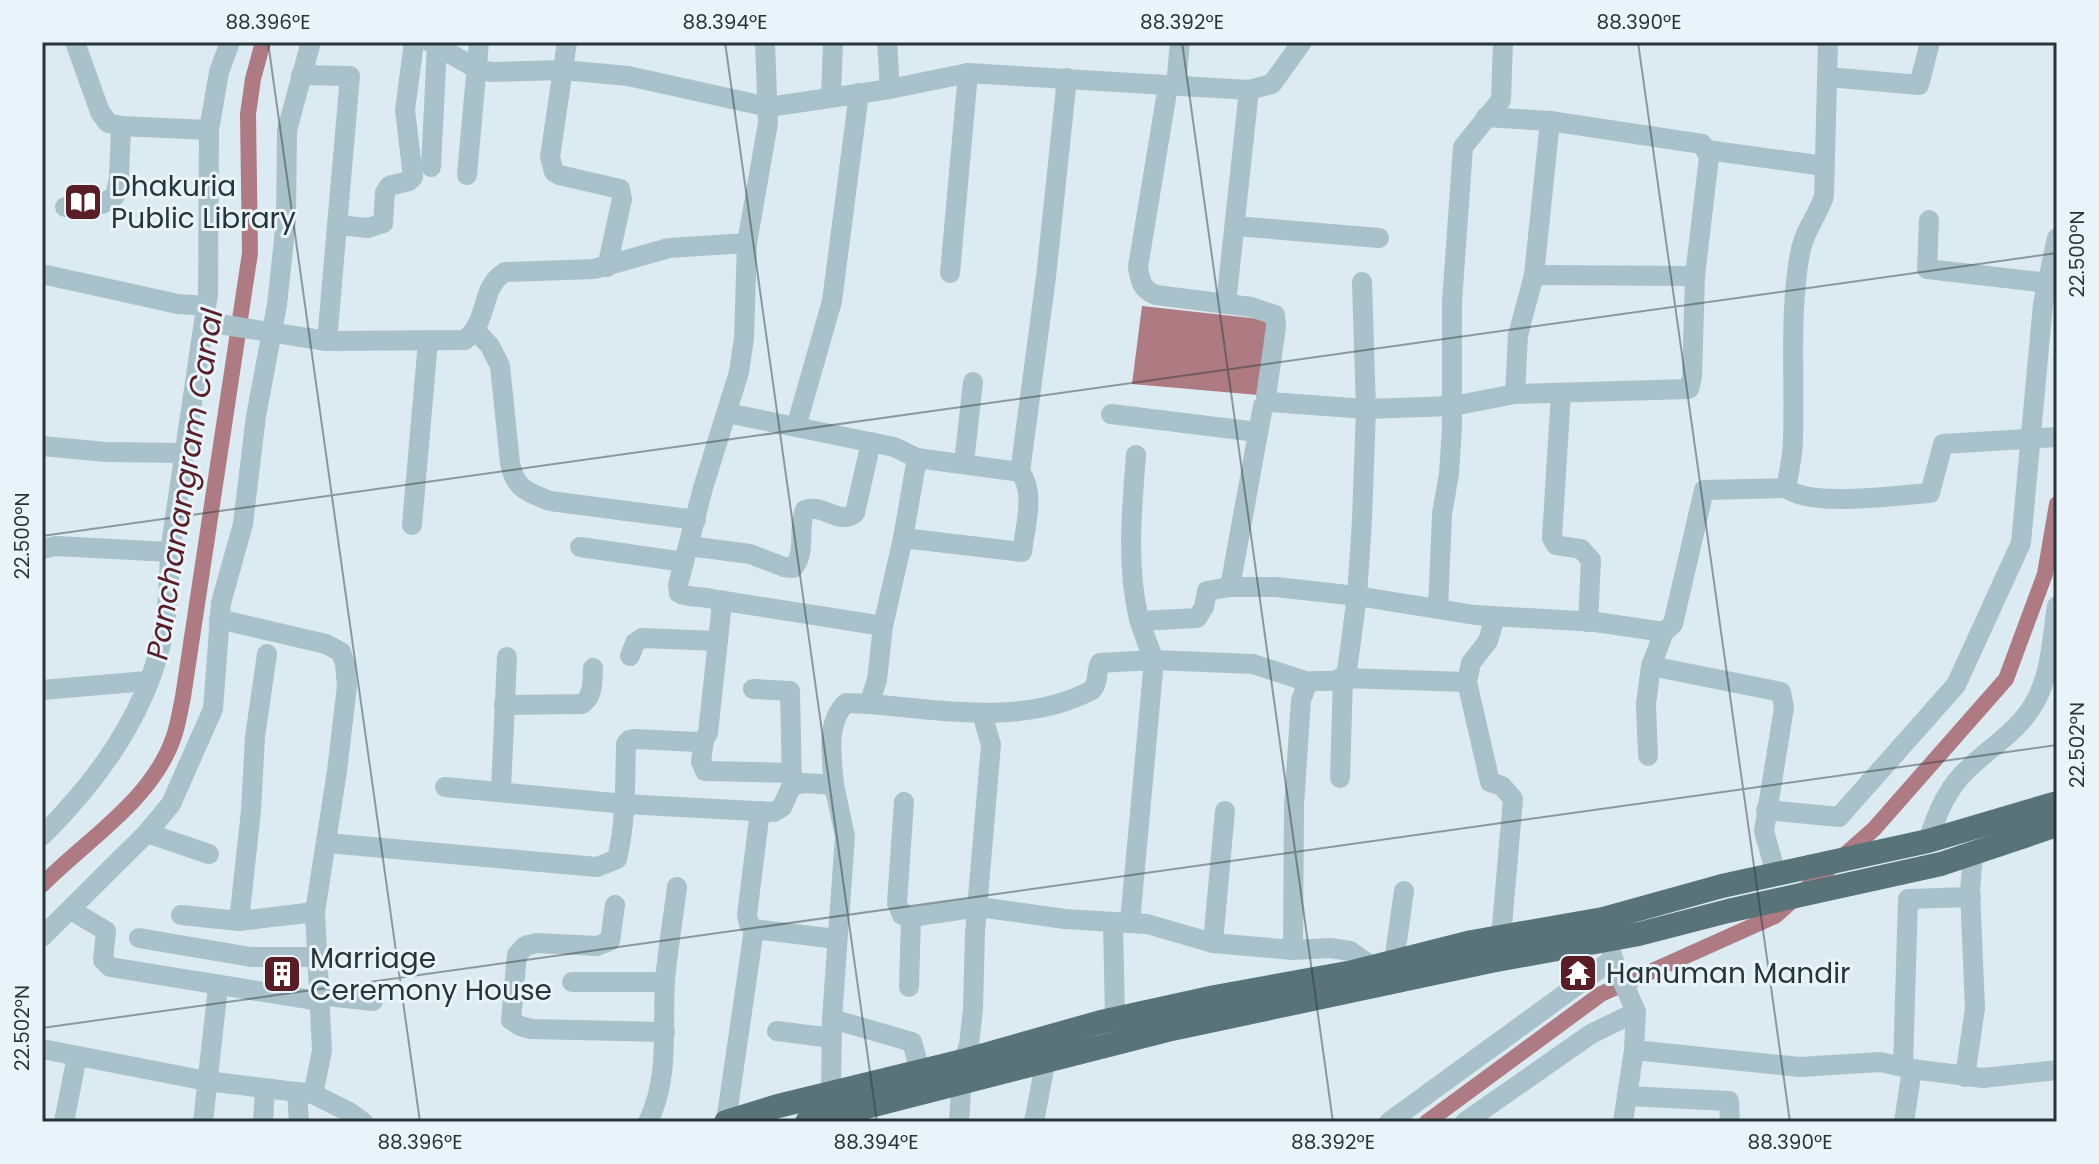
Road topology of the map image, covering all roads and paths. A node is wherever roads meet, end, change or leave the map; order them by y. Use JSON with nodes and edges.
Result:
{"nodes":[{"id":1,"x":75,"y":42,"type":"edge"},
{"id":2,"x":230,"y":42,"type":"edge"},
{"id":3,"x":311,"y":42,"type":"edge"},
{"id":4,"x":414,"y":42,"type":"edge"},
{"id":5,"x":479,"y":42,"type":"edge"},
{"id":6,"x":567,"y":42,"type":"edge"},
{"id":7,"x":765,"y":42,"type":"edge"},
{"id":8,"x":833,"y":42,"type":"edge"},
{"id":9,"x":887,"y":42,"type":"edge"},
{"id":10,"x":1180,"y":42,"type":"edge"},
{"id":11,"x":1302,"y":42,"type":"edge"},
{"id":12,"x":1503,"y":42,"type":"edge"},
{"id":13,"x":1828,"y":42,"type":"edge"},
{"id":14,"x":1930,"y":42,"type":"edge"},
{"id":15,"x":434,"y":44,"type":"edge"},
{"id":16,"x":477,"y":69,"type":"junction"},
{"id":17,"x":563,"y":70,"type":"junction"},
{"id":18,"x":968,"y":73,"type":"junction"},
{"id":19,"x":301,"y":75,"type":"junction"},
{"id":20,"x":1828,"y":77,"type":"junction"},
{"id":21,"x":1067,"y":78,"type":"junction"},
{"id":22,"x":1172,"y":86,"type":"junction"},
{"id":23,"x":890,"y":89,"type":"junction"},
{"id":24,"x":1249,"y":90,"type":"junction"},
{"id":25,"x":859,"y":93,"type":"junction"},
{"id":26,"x":831,"y":97,"type":"junction"},
{"id":27,"x":769,"y":107,"type":"junction"},
{"id":28,"x":1486,"y":117,"type":"junction"},
{"id":29,"x":1550,"y":121,"type":"junction"},
{"id":30,"x":121,"y":126,"type":"junction"},
{"id":31,"x":209,"y":130,"type":"junction"},
{"id":32,"x":1707,"y":150,"type":"junction"},
{"id":33,"x":1824,"y":166,"type":"junction"},
{"id":34,"x":431,"y":167,"type":"dead end"},
{"id":35,"x":467,"y":175,"type":"dead end"},
{"id":36,"x":65,"y":207,"type":"dead end"},
{"id":37,"x":1929,"y":220,"type":"dead end"},
{"id":38,"x":337,"y":225,"type":"junction"},
{"id":39,"x":1236,"y":226,"type":"junction"},
{"id":40,"x":1379,"y":238,"type":"dead end"},
{"id":41,"x":2057,"y":238,"type":"edge"},
{"id":42,"x":747,"y":243,"type":"junction"},
{"id":43,"x":607,"y":267,"type":"junction"},
{"id":44,"x":950,"y":273,"type":"dead end"},
{"id":45,"x":42,"y":274,"type":"edge"},
{"id":46,"x":1534,"y":275,"type":"junction"},
{"id":47,"x":1695,"y":276,"type":"junction"},
{"id":48,"x":1362,"y":282,"type":"dead end"},
{"id":49,"x":2048,"y":283,"type":"junction"},
{"id":50,"x":1226,"y":304,"type":"junction"},
{"id":51,"x":206,"y":312,"type":"junction"},
{"id":52,"x":476,"y":331,"type":"junction"},
{"id":53,"x":265,"y":332,"type":"junction"},
{"id":54,"x":327,"y":341,"type":"junction"},
{"id":55,"x":428,"y":341,"type":"junction"},
{"id":56,"x":973,"y":382,"type":"dead end"},
{"id":57,"x":1561,"y":393,"type":"junction"},
{"id":58,"x":1515,"y":394,"type":"junction"},
{"id":59,"x":1263,"y":406,"type":"dead end"},
{"id":60,"x":1453,"y":406,"type":"junction"},
{"id":61,"x":1366,"y":409,"type":"junction"},
{"id":62,"x":727,"y":413,"type":"junction"},
{"id":63,"x":1111,"y":414,"type":"dead end"},
{"id":64,"x":796,"y":427,"type":"junction"},
{"id":65,"x":1257,"y":432,"type":"junction"},
{"id":66,"x":2043,"y":437,"type":"edge"},
{"id":67,"x":871,"y":442,"type":"junction"},
{"id":68,"x":42,"y":446,"type":"edge"},
{"id":69,"x":184,"y":453,"type":"junction"},
{"id":70,"x":1136,"y":455,"type":"dead end"},
{"id":71,"x":917,"y":458,"type":"junction"},
{"id":72,"x":964,"y":463,"type":"junction"},
{"id":73,"x":1020,"y":472,"type":"junction"},
{"id":74,"x":1786,"y":488,"type":"junction"},
{"id":75,"x":696,"y":520,"type":"junction"},
{"id":76,"x":412,"y":525,"type":"dead end"},
{"id":77,"x":903,"y":538,"type":"junction"},
{"id":78,"x":580,"y":547,"type":"dead end"},
{"id":79,"x":42,"y":549,"type":"edge"},
{"id":80,"x":170,"y":552,"type":"junction"},
{"id":81,"x":686,"y":554,"type":"junction"},
{"id":82,"x":1230,"y":587,"type":"junction"},
{"id":83,"x":1357,"y":596,"type":"junction"},
{"id":84,"x":718,"y":600,"type":"junction"},
{"id":85,"x":2057,"y":606,"type":"edge"},
{"id":86,"x":1438,"y":609,"type":"junction"},
{"id":87,"x":1495,"y":617,"type":"junction"},
{"id":88,"x":219,"y":619,"type":"junction"},
{"id":89,"x":1140,"y":621,"type":"junction"},
{"id":90,"x":1588,"y":622,"type":"junction"},
{"id":91,"x":883,"y":626,"type":"junction"},
{"id":92,"x":1664,"y":632,"type":"junction"},
{"id":93,"x":718,"y":641,"type":"junction"},
{"id":94,"x":267,"y":654,"type":"dead end"},
{"id":95,"x":630,"y":656,"type":"dead end"},
{"id":96,"x":507,"y":657,"type":"dead end"},
{"id":97,"x":1154,"y":660,"type":"junction"},
{"id":98,"x":1651,"y":666,"type":"junction"},
{"id":99,"x":593,"y":668,"type":"dead end"},
{"id":100,"x":1343,"y":678,"type":"junction"},
{"id":101,"x":2051,"y":680,"type":"edge"},
{"id":102,"x":147,"y":681,"type":"junction"},
{"id":103,"x":1308,"y":682,"type":"junction"},
{"id":104,"x":1467,"y":682,"type":"junction"},
{"id":105,"x":753,"y":689,"type":"dead end"},
{"id":106,"x":42,"y":690,"type":"edge"},
{"id":107,"x":869,"y":704,"type":"junction"},
{"id":108,"x":504,"y":705,"type":"junction"},
{"id":109,"x":982,"y":713,"type":"junction"},
{"id":110,"x":704,"y":740,"type":"junction"},
{"id":111,"x":1648,"y":756,"type":"dead end"},
{"id":112,"x":1340,"y":778,"type":"dead end"},
{"id":113,"x":792,"y":779,"type":"junction"},
{"id":114,"x":834,"y":785,"type":"junction"},
{"id":115,"x":445,"y":787,"type":"dead end"},
{"id":116,"x":501,"y":790,"type":"junction"},
{"id":117,"x":904,"y":802,"type":"dead end"},
{"id":118,"x":2057,"y":803,"type":"edge"},
{"id":119,"x":625,"y":804,"type":"junction"},
{"id":120,"x":1766,"y":810,"type":"junction"},
{"id":121,"x":760,"y":811,"type":"junction"},
{"id":122,"x":1225,"y":811,"type":"dead end"},
{"id":123,"x":2057,"y":825,"type":"edge"},
{"id":124,"x":147,"y":833,"type":"junction"},
{"id":125,"x":42,"y":836,"type":"edge"},
{"id":126,"x":327,"y":843,"type":"junction"},
{"id":127,"x":1917,"y":844,"type":"junction"},
{"id":128,"x":209,"y":854,"type":"dead end"},
{"id":129,"x":1973,"y":854,"type":"junction"},
{"id":130,"x":1776,"y":874,"type":"junction"},
{"id":131,"x":677,"y":887,"type":"dead end"},
{"id":132,"x":1404,"y":891,"type":"dead end"},
{"id":133,"x":1971,"y":897,"type":"junction"},
{"id":134,"x":615,"y":905,"type":"dead end"},
{"id":135,"x":979,"y":907,"type":"junction"},
{"id":136,"x":71,"y":910,"type":"junction"},
{"id":137,"x":315,"y":912,"type":"junction"},
{"id":138,"x":181,"y":915,"type":"dead end"},
{"id":139,"x":911,"y":917,"type":"junction"},
{"id":140,"x":239,"y":921,"type":"junction"},
{"id":141,"x":1121,"y":922,"type":"junction"},
{"id":142,"x":754,"y":929,"type":"junction"},
{"id":143,"x":42,"y":937,"type":"edge"},
{"id":144,"x":1501,"y":937,"type":"junction"},
{"id":145,"x":139,"y":938,"type":"dead end"},
{"id":146,"x":837,"y":939,"type":"junction"},
{"id":147,"x":1213,"y":943,"type":"junction"},
{"id":148,"x":1293,"y":950,"type":"junction"},
{"id":149,"x":1612,"y":953,"type":"junction"},
{"id":150,"x":315,"y":957,"type":"junction"},
{"id":151,"x":1444,"y":960,"type":"junction"},
{"id":152,"x":1384,"y":965,"type":"junction"},
{"id":153,"x":572,"y":982,"type":"dead end"},
{"id":154,"x":665,"y":982,"type":"junction"},
{"id":155,"x":218,"y":987,"type":"junction"},
{"id":156,"x":909,"y":987,"type":"dead end"},
{"id":157,"x":319,"y":998,"type":"junction"},
{"id":158,"x":373,"y":1001,"type":"dead end"},
{"id":159,"x":1636,"y":1011,"type":"junction"},
{"id":160,"x":1115,"y":1018,"type":"junction"},
{"id":161,"x":832,"y":1028,"type":"junction"},
{"id":162,"x":777,"y":1031,"type":"dead end"},
{"id":163,"x":665,"y":1032,"type":"junction"},
{"id":164,"x":42,"y":1049,"type":"edge"},
{"id":165,"x":1634,"y":1050,"type":"junction"},
{"id":166,"x":77,"y":1056,"type":"junction"},
{"id":167,"x":1046,"y":1059,"type":"junction"},
{"id":168,"x":1908,"y":1068,"type":"junction"},
{"id":169,"x":2057,"y":1070,"type":"edge"},
{"id":170,"x":920,"y":1071,"type":"junction"},
{"id":171,"x":963,"y":1072,"type":"junction"},
{"id":172,"x":1965,"y":1077,"type":"junction"},
{"id":173,"x":207,"y":1081,"type":"junction"},
{"id":174,"x":265,"y":1089,"type":"junction"},
{"id":175,"x":305,"y":1093,"type":"junction"},
{"id":176,"x":831,"y":1093,"type":"junction"},
{"id":177,"x":1627,"y":1096,"type":"junction"},
{"id":178,"x":64,"y":1122,"type":"edge"},
{"id":179,"x":203,"y":1122,"type":"edge"},
{"id":180,"x":263,"y":1122,"type":"edge"},
{"id":181,"x":299,"y":1122,"type":"edge"},
{"id":182,"x":363,"y":1122,"type":"edge"},
{"id":183,"x":648,"y":1122,"type":"edge"},
{"id":184,"x":726,"y":1122,"type":"edge"},
{"id":185,"x":811,"y":1122,"type":"edge"},
{"id":186,"x":959,"y":1122,"type":"edge"},
{"id":187,"x":1034,"y":1122,"type":"edge"},
{"id":188,"x":1389,"y":1122,"type":"edge"},
{"id":189,"x":1466,"y":1122,"type":"edge"},
{"id":190,"x":1623,"y":1122,"type":"edge"},
{"id":191,"x":1730,"y":1122,"type":"edge"},
{"id":192,"x":1904,"y":1122,"type":"edge"}],
"edges":[{"from":1,"to":30,"type":"street"},
{"from":2,"to":31,"type":"street"},
{"from":3,"to":19,"type":"street"},
{"from":4,"to":38,"type":"street"},
{"from":5,"to":16,"type":"street"},
{"from":6,"to":17,"type":"street"},
{"from":7,"to":27,"type":"street"},
{"from":8,"to":26,"type":"street"},
{"from":9,"to":23,"type":"street"},
{"from":10,"to":22,"type":"street"},
{"from":11,"to":24,"type":"street"},
{"from":12,"to":28,"type":"street"},
{"from":13,"to":20,"type":"street"},
{"from":14,"to":20,"type":"street"},
{"from":15,"to":16,"type":"street"},
{"from":15,"to":34,"type":"street"},
{"from":16,"to":17,"type":"street"},
{"from":16,"to":35,"type":"street"},
{"from":17,"to":27,"type":"street"},
{"from":17,"to":43,"type":"street"},
{"from":18,"to":21,"type":"street"},
{"from":18,"to":23,"type":"street"},
{"from":18,"to":44,"type":"street"},
{"from":19,"to":38,"type":"street"},
{"from":19,"to":53,"type":"street"},
{"from":20,"to":33,"type":"street"},
{"from":21,"to":22,"type":"street"},
{"from":21,"to":73,"type":"street"},
{"from":22,"to":24,"type":"street"},
{"from":22,"to":50,"type":"street"},
{"from":23,"to":25,"type":"street"},
{"from":24,"to":39,"type":"street"},
{"from":25,"to":26,"type":"street"},
{"from":25,"to":64,"type":"street"},
{"from":26,"to":27,"type":"street"},
{"from":27,"to":42,"type":"street"},
{"from":28,"to":29,"type":"street"},
{"from":28,"to":60,"type":"street"},
{"from":29,"to":32,"type":"street"},
{"from":29,"to":46,"type":"street"},
{"from":30,"to":31,"type":"street"},
{"from":30,"to":36,"type":"street"},
{"from":31,"to":51,"type":"street"},
{"from":32,"to":33,"type":"street"},
{"from":32,"to":47,"type":"street"},
{"from":33,"to":74,"type":"street"},
{"from":37,"to":49,"type":"street"},
{"from":38,"to":54,"type":"street"},
{"from":39,"to":40,"type":"street"},
{"from":39,"to":50,"type":"street"},
{"from":41,"to":49,"type":"street"},
{"from":42,"to":43,"type":"street"},
{"from":42,"to":62,"type":"street"},
{"from":43,"to":52,"type":"street"},
{"from":45,"to":51,"type":"street"},
{"from":46,"to":47,"type":"street"},
{"from":46,"to":58,"type":"street"},
{"from":47,"to":57,"type":"street"},
{"from":48,"to":61,"type":"street"},
{"from":49,"to":66,"type":"street"},
{"from":50,"to":61,"type":"street"},
{"from":51,"to":53,"type":"street"},
{"from":51,"to":69,"type":"street"},
{"from":52,"to":55,"type":"street"},
{"from":52,"to":75,"type":"street"},
{"from":53,"to":54,"type":"street"},
{"from":53,"to":88,"type":"street"},
{"from":54,"to":55,"type":"street"},
{"from":55,"to":76,"type":"street"},
{"from":56,"to":72,"type":"street"},
{"from":57,"to":58,"type":"street"},
{"from":57,"to":90,"type":"street"},
{"from":58,"to":60,"type":"street"},
{"from":59,"to":65,"type":"street"},
{"from":60,"to":61,"type":"street"},
{"from":60,"to":86,"type":"street"},
{"from":61,"to":83,"type":"street"},
{"from":62,"to":64,"type":"street"},
{"from":62,"to":75,"type":"street"},
{"from":63,"to":65,"type":"street"},
{"from":64,"to":67,"type":"street"},
{"from":65,"to":82,"type":"street"},
{"from":66,"to":74,"type":"street"},
{"from":66,"to":120,"type":"street"},
{"from":67,"to":71,"type":"street"},
{"from":67,"to":81,"type":"street"},
{"from":68,"to":69,"type":"street"},
{"from":69,"to":80,"type":"street"},
{"from":70,"to":89,"type":"street"},
{"from":71,"to":72,"type":"street"},
{"from":71,"to":77,"type":"street"},
{"from":72,"to":73,"type":"street"},
{"from":73,"to":77,"type":"street"},
{"from":74,"to":92,"type":"street"},
{"from":75,"to":81,"type":"street"},
{"from":77,"to":91,"type":"street"},
{"from":78,"to":81,"type":"street"},
{"from":79,"to":80,"type":"street"},
{"from":80,"to":102,"type":"street"},
{"from":81,"to":84,"type":"street"},
{"from":82,"to":83,"type":"street"},
{"from":82,"to":89,"type":"street"},
{"from":83,"to":86,"type":"street"},
{"from":83,"to":100,"type":"street"},
{"from":84,"to":91,"type":"street"},
{"from":84,"to":93,"type":"street"},
{"from":85,"to":101,"type":"street"},
{"from":86,"to":87,"type":"street"},
{"from":87,"to":90,"type":"street"},
{"from":87,"to":104,"type":"street"},
{"from":88,"to":124,"type":"street"},
{"from":88,"to":126,"type":"street"},
{"from":89,"to":97,"type":"street"},
{"from":90,"to":92,"type":"street"},
{"from":91,"to":107,"type":"street"},
{"from":92,"to":98,"type":"street"},
{"from":93,"to":95,"type":"street"},
{"from":93,"to":110,"type":"street"},
{"from":94,"to":140,"type":"street"},
{"from":96,"to":108,"type":"street"},
{"from":97,"to":103,"type":"street"},
{"from":97,"to":109,"type":"street"},
{"from":97,"to":141,"type":"street"},
{"from":98,"to":111,"type":"street"},
{"from":98,"to":120,"type":"street"},
{"from":99,"to":108,"type":"street"},
{"from":100,"to":103,"type":"street"},
{"from":100,"to":104,"type":"street"},
{"from":100,"to":112,"type":"street"},
{"from":101,"to":127,"type":"street"},
{"from":102,"to":106,"type":"street"},
{"from":102,"to":125,"type":"street"},
{"from":103,"to":148,"type":"street"},
{"from":104,"to":144,"type":"street"},
{"from":105,"to":113,"type":"street"},
{"from":107,"to":109,"type":"street"},
{"from":107,"to":114,"type":"street"},
{"from":108,"to":116,"type":"street"},
{"from":109,"to":135,"type":"street"},
{"from":110,"to":113,"type":"street"},
{"from":110,"to":119,"type":"street"},
{"from":113,"to":114,"type":"street"},
{"from":113,"to":121,"type":"street"},
{"from":114,"to":146,"type":"street"},
{"from":115,"to":116,"type":"street"},
{"from":116,"to":119,"type":"street"},
{"from":117,"to":139,"type":"street"},
{"from":118,"to":127,"type":"main road"},
{"from":119,"to":121,"type":"street"},
{"from":119,"to":126,"type":"street"},
{"from":120,"to":130,"type":"street"},
{"from":121,"to":142,"type":"street"},
{"from":122,"to":147,"type":"street"},
{"from":123,"to":129,"type":"main road"},
{"from":124,"to":128,"type":"street"},
{"from":124,"to":136,"type":"street"},
{"from":126,"to":137,"type":"street"},
{"from":127,"to":130,"type":"main road"},
{"from":129,"to":133,"type":"street"},
{"from":129,"to":149,"type":"main road"},
{"from":130,"to":144,"type":"main road"},
{"from":131,"to":154,"type":"street"},
{"from":132,"to":152,"type":"street"},
{"from":133,"to":168,"type":"street"},
{"from":133,"to":172,"type":"street"},
{"from":134,"to":163,"type":"street"},
{"from":135,"to":139,"type":"street"},
{"from":135,"to":141,"type":"street"},
{"from":135,"to":171,"type":"street"},
{"from":136,"to":143,"type":"street"},
{"from":136,"to":155,"type":"street"},
{"from":137,"to":140,"type":"street"},
{"from":137,"to":150,"type":"street"},
{"from":138,"to":140,"type":"street"},
{"from":139,"to":156,"type":"street"},
{"from":141,"to":147,"type":"street"},
{"from":141,"to":160,"type":"street"},
{"from":142,"to":146,"type":"street"},
{"from":142,"to":184,"type":"street"},
{"from":144,"to":151,"type":"main road"},
{"from":145,"to":150,"type":"street"},
{"from":146,"to":161,"type":"street"},
{"from":147,"to":148,"type":"street"},
{"from":148,"to":152,"type":"street"},
{"from":149,"to":151,"type":"main road"},
{"from":149,"to":159,"type":"street"},
{"from":149,"to":188,"type":"street"},
{"from":150,"to":157,"type":"street"},
{"from":151,"to":152,"type":"main road"},
{"from":151,"to":167,"type":"main road"},
{"from":152,"to":160,"type":"main road"},
{"from":153,"to":154,"type":"street"},
{"from":154,"to":163,"type":"street"},
{"from":155,"to":157,"type":"street"},
{"from":155,"to":173,"type":"street"},
{"from":157,"to":158,"type":"street"},
{"from":157,"to":175,"type":"street"},
{"from":159,"to":165,"type":"street"},
{"from":159,"to":189,"type":"street"},
{"from":160,"to":171,"type":"main road"},
{"from":161,"to":162,"type":"street"},
{"from":161,"to":170,"type":"street"},
{"from":161,"to":176,"type":"street"},
{"from":163,"to":183,"type":"street"},
{"from":164,"to":166,"type":"street"},
{"from":165,"to":168,"type":"street"},
{"from":165,"to":177,"type":"street"},
{"from":166,"to":173,"type":"street"},
{"from":166,"to":178,"type":"street"},
{"from":167,"to":171,"type":"main road"},
{"from":167,"to":187,"type":"street"},
{"from":168,"to":172,"type":"street"},
{"from":168,"to":192,"type":"street"},
{"from":169,"to":172,"type":"street"},
{"from":170,"to":171,"type":"main road"},
{"from":170,"to":176,"type":"main road"},
{"from":171,"to":185,"type":"main road"},
{"from":171,"to":186,"type":"street"},
{"from":173,"to":174,"type":"street"},
{"from":173,"to":179,"type":"street"},
{"from":174,"to":175,"type":"street"},
{"from":174,"to":180,"type":"street"},
{"from":175,"to":181,"type":"street"},
{"from":175,"to":182,"type":"street"},
{"from":176,"to":184,"type":"main road"},
{"from":177,"to":190,"type":"street"},
{"from":177,"to":191,"type":"street"}]}
